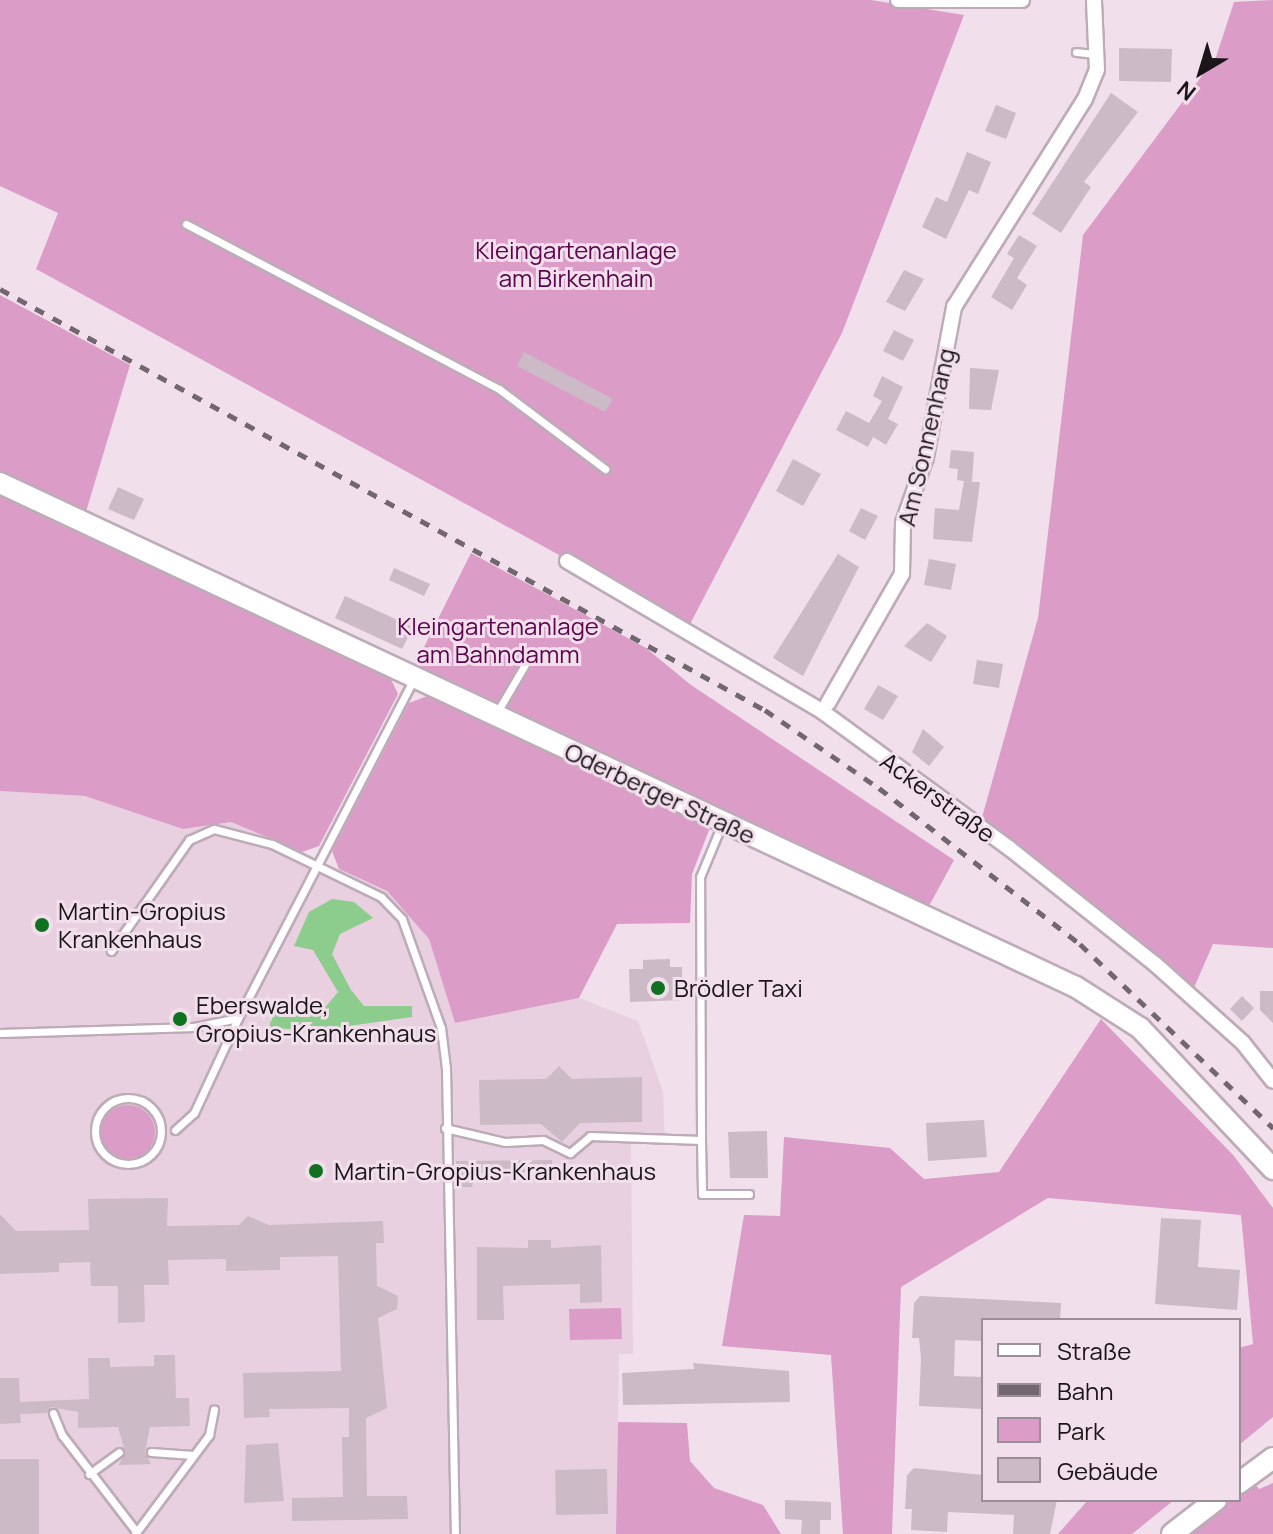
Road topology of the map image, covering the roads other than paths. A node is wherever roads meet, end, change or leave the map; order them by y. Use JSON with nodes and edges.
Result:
{"nodes":[{"id":1,"x":898,"y":0,"type":"edge"},
{"id":2,"x":1022,"y":0,"type":"edge"},
{"id":3,"x":1094,"y":0,"type":"edge"},
{"id":4,"x":1076,"y":52,"type":"dead end"},
{"id":5,"x":1096,"y":54,"type":"junction"},
{"id":6,"x":186,"y":224,"type":"dead end"},
{"id":7,"x":605,"y":469,"type":"dead end"},
{"id":8,"x":0,"y":483,"type":"edge"},
{"id":9,"x":567,"y":561,"type":"dead end"},
{"id":10,"x":530,"y":656,"type":"dead end"},
{"id":11,"x":414,"y":678,"type":"junction"},
{"id":12,"x":828,"y":703,"type":"dead end"},
{"id":13,"x":495,"y":716,"type":"junction"},
{"id":14,"x":723,"y":822,"type":"junction"},
{"id":15,"x":315,"y":868,"type":"junction"},
{"id":16,"x":111,"y":951,"type":"dead end"},
{"id":17,"x":238,"y":1018,"type":"junction"},
{"id":18,"x":0,"y":1033,"type":"edge"},
{"id":19,"x":1273,"y":1081,"type":"edge"},
{"id":20,"x":103,"y":1110,"type":"joint"},
{"id":21,"x":445,"y":1128,"type":"junction"},
{"id":22,"x":175,"y":1130,"type":"dead end"},
{"id":23,"x":701,"y":1140,"type":"junction"},
{"id":24,"x":1273,"y":1169,"type":"edge"},
{"id":25,"x":749,"y":1194,"type":"dead end"},
{"id":26,"x":214,"y":1409,"type":"dead end"},
{"id":27,"x":53,"y":1413,"type":"dead end"},
{"id":28,"x":119,"y":1452,"type":"dead end"},
{"id":29,"x":151,"y":1452,"type":"dead end"},
{"id":30,"x":193,"y":1455,"type":"junction"},
{"id":31,"x":1273,"y":1458,"type":"edge"},
{"id":32,"x":89,"y":1474,"type":"junction"},
{"id":33,"x":1241,"y":1482,"type":"edge"},
{"id":34,"x":1213,"y":1502,"type":"edge"},
{"id":35,"x":135,"y":1532,"type":"edge"},
{"id":36,"x":455,"y":1534,"type":"edge"},
{"id":37,"x":1172,"y":1534,"type":"edge"}],
"edges":[{"from":1,"to":2,"type":"street"},
{"from":3,"to":5,"type":"street","name":"Am Sonnenhang"},
{"from":4,"to":5,"type":"lane"},
{"from":5,"to":12,"type":"street","name":"Am Sonnenhang"},
{"from":6,"to":7,"type":"lane"},
{"from":8,"to":11,"type":"main road","name":"Oderberger Straße"},
{"from":9,"to":19,"type":"street","name":"Ackerstraße"},
{"from":10,"to":13,"type":"lane"},
{"from":11,"to":13,"type":"main road","name":"Oderberger Straße"},
{"from":11,"to":15,"type":"lane"},
{"from":13,"to":14,"type":"main road","name":"Oderberger Straße"},
{"from":14,"to":23,"type":"lane"},
{"from":14,"to":24,"type":"main road","name":"Oderberger Straße"},
{"from":15,"to":16,"type":"lane"},
{"from":15,"to":17,"type":"lane"},
{"from":15,"to":21,"type":"lane"},
{"from":17,"to":18,"type":"lane"},
{"from":17,"to":22,"type":"lane"},
{"from":20,"to":20,"type":"lane"},
{"from":21,"to":23,"type":"lane"},
{"from":21,"to":36,"type":"lane"},
{"from":23,"to":25,"type":"lane"},
{"from":26,"to":30,"type":"lane"},
{"from":27,"to":32,"type":"lane"},
{"from":28,"to":32,"type":"lane"},
{"from":29,"to":30,"type":"lane"},
{"from":30,"to":35,"type":"lane"},
{"from":31,"to":33,"type":"main road"},
{"from":32,"to":35,"type":"lane"},
{"from":34,"to":37,"type":"main road"}]}
